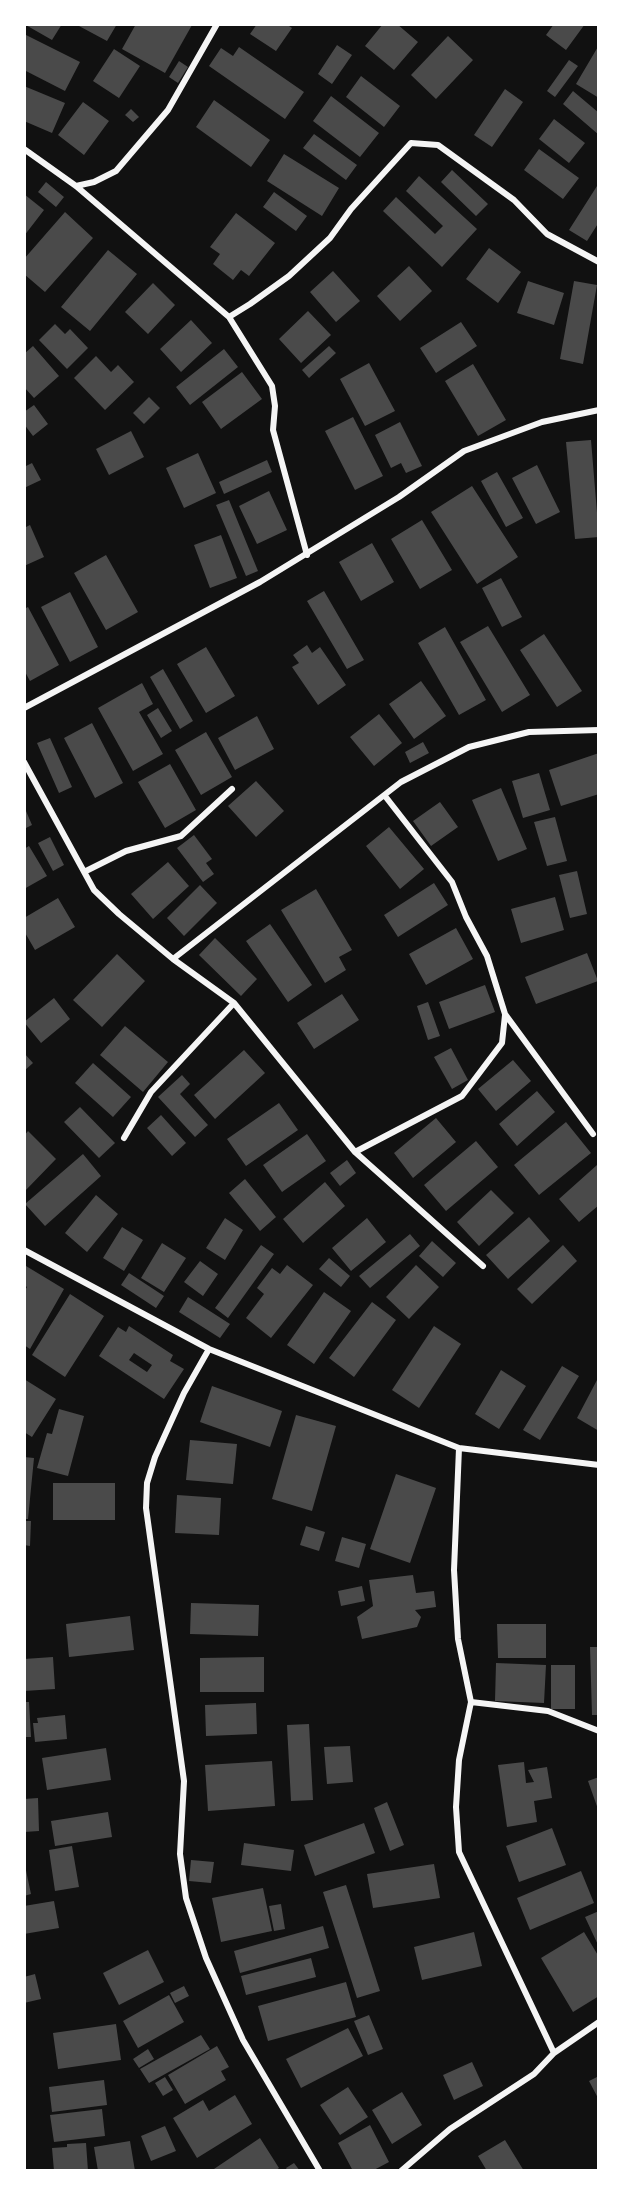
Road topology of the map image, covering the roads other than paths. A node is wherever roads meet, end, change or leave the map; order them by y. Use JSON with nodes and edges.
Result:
{"nodes":[{"id":1,"x":217,"y":24,"type":"edge"},
{"id":2,"x":24,"y":149,"type":"edge"},
{"id":3,"x":76,"y":186,"type":"junction"},
{"id":4,"x":599,"y":262,"type":"edge"},
{"id":5,"x":229,"y":317,"type":"junction"},
{"id":6,"x":599,"y":410,"type":"edge"},
{"id":7,"x":307,"y":555,"type":"junction"},
{"id":8,"x":24,"y":708,"type":"edge"},
{"id":9,"x":599,"y":730,"type":"edge"},
{"id":10,"x":24,"y":762,"type":"edge"},
{"id":11,"x":232,"y":789,"type":"dead end"},
{"id":12,"x":385,"y":796,"type":"junction"},
{"id":13,"x":84,"y":872,"type":"junction"},
{"id":14,"x":173,"y":959,"type":"junction"},
{"id":15,"x":234,"y":1003,"type":"junction"},
{"id":16,"x":505,"y":1014,"type":"junction"},
{"id":17,"x":593,"y":1134,"type":"dead end"},
{"id":18,"x":124,"y":1138,"type":"dead end"},
{"id":19,"x":355,"y":1152,"type":"junction"},
{"id":20,"x":24,"y":1250,"type":"edge"},
{"id":21,"x":483,"y":1266,"type":"dead end"},
{"id":22,"x":209,"y":1349,"type":"junction"},
{"id":23,"x":459,"y":1448,"type":"junction"},
{"id":24,"x":599,"y":1465,"type":"edge"},
{"id":25,"x":471,"y":1702,"type":"junction"},
{"id":26,"x":599,"y":1731,"type":"edge"},
{"id":27,"x":599,"y":2022,"type":"edge"},
{"id":28,"x":554,"y":2053,"type":"junction"},
{"id":29,"x":320,"y":2171,"type":"edge"},
{"id":30,"x":400,"y":2171,"type":"edge"}],
"edges":[{"from":1,"to":3,"type":"street"},
{"from":2,"to":3,"type":"street"},
{"from":3,"to":5,"type":"street"},
{"from":4,"to":5,"type":"street"},
{"from":5,"to":7,"type":"street"},
{"from":6,"to":7,"type":"street"},
{"from":7,"to":8,"type":"street"},
{"from":9,"to":12,"type":"street"},
{"from":10,"to":13,"type":"street"},
{"from":11,"to":13,"type":"street"},
{"from":12,"to":14,"type":"street"},
{"from":12,"to":16,"type":"street"},
{"from":13,"to":14,"type":"street"},
{"from":14,"to":15,"type":"street"},
{"from":15,"to":18,"type":"street"},
{"from":15,"to":19,"type":"street"},
{"from":16,"to":17,"type":"street"},
{"from":16,"to":19,"type":"street"},
{"from":19,"to":21,"type":"street"},
{"from":20,"to":22,"type":"street"},
{"from":22,"to":23,"type":"street"},
{"from":22,"to":29,"type":"street"},
{"from":23,"to":24,"type":"street"},
{"from":23,"to":25,"type":"street"},
{"from":25,"to":26,"type":"street"},
{"from":25,"to":28,"type":"street"},
{"from":27,"to":28,"type":"street"},
{"from":28,"to":30,"type":"street"}]}
